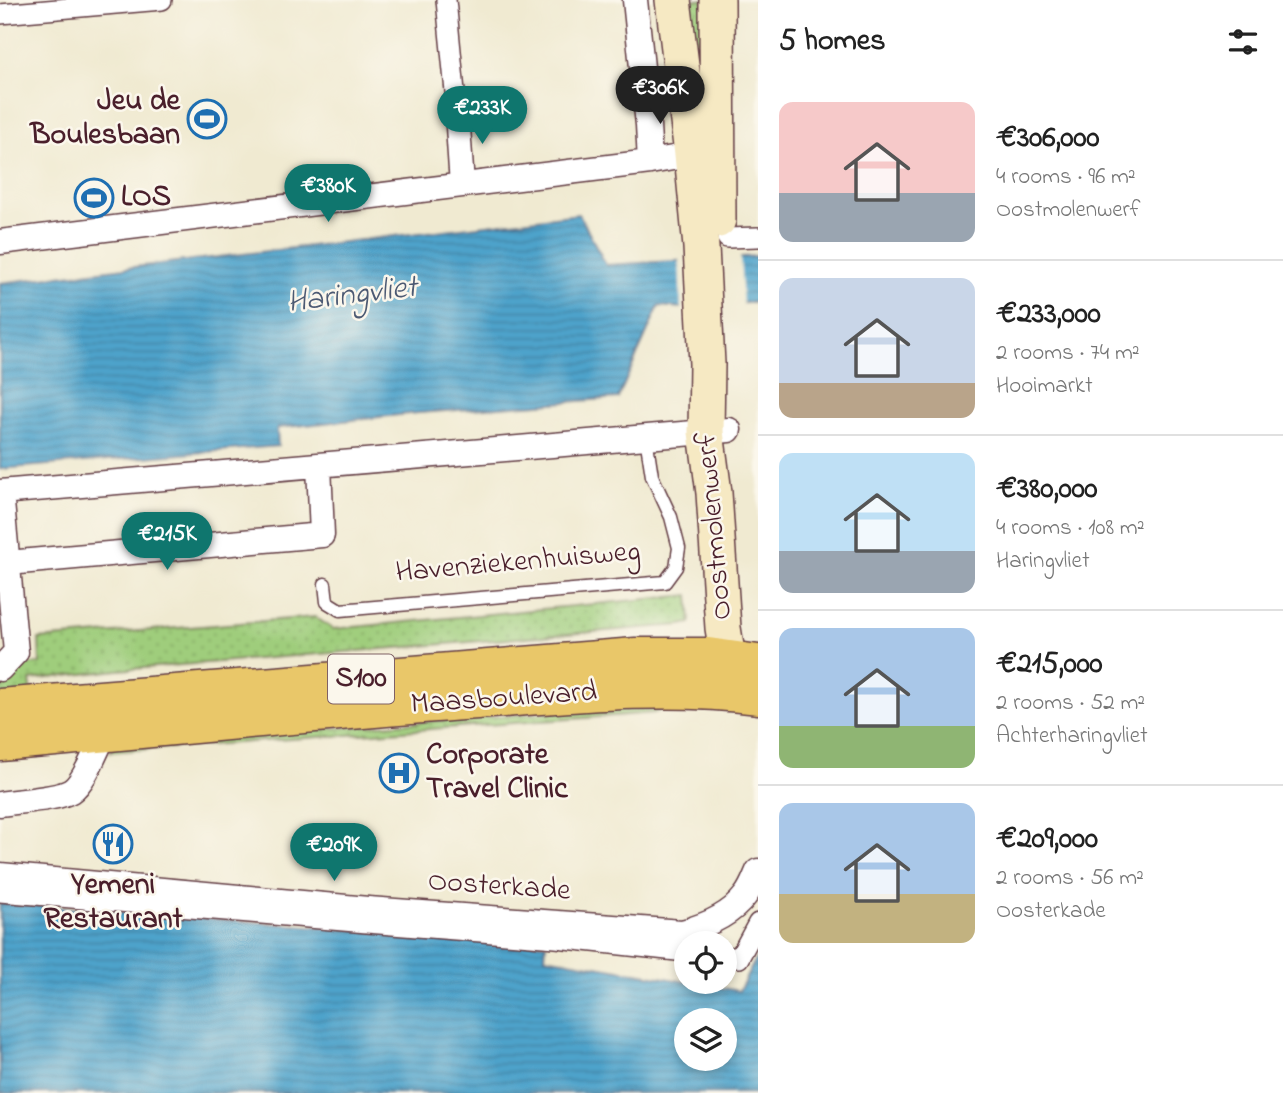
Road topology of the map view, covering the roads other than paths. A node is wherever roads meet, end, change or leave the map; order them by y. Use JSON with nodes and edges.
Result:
{"nodes":[{"id":1,"x":162,"y":0,"type":"edge"},
{"id":2,"x":446,"y":0,"type":"edge"},
{"id":3,"x":635,"y":0,"type":"edge"},
{"id":4,"x":673,"y":0,"type":"edge"},
{"id":5,"x":717,"y":0,"type":"edge"},
{"id":6,"x":0,"y":14,"type":"edge"},
{"id":7,"x":496,"y":104,"type":"dead end"},
{"id":8,"x":457,"y":114,"type":"junction"},
{"id":9,"x":705,"y":152,"type":"junction"},
{"id":10,"x":650,"y":162,"type":"junction"},
{"id":11,"x":463,"y":185,"type":"junction"},
{"id":12,"x":758,"y":237,"type":"edge"},
{"id":13,"x":0,"y":242,"type":"edge"},
{"id":14,"x":715,"y":243,"type":"junction"},
{"id":15,"x":718,"y":431,"type":"junction"},
{"id":16,"x":646,"y":437,"type":"junction"},
{"id":17,"x":319,"y":465,"type":"junction"},
{"id":18,"x":1,"y":492,"type":"edge"},
{"id":19,"x":8,"y":563,"type":"junction"},
{"id":20,"x":326,"y":584,"type":"dead end"},
{"id":21,"x":0,"y":669,"type":"edge"},
{"id":22,"x":748,"y":682,"type":"edge"},
{"id":23,"x":0,"y":708,"type":"edge"},
{"id":24,"x":105,"y":733,"type":"junction"},
{"id":25,"x":0,"y":742,"type":"edge"},
{"id":26,"x":0,"y":804,"type":"edge"},
{"id":27,"x":758,"y":871,"type":"edge"},
{"id":28,"x":0,"y":875,"type":"edge"},
{"id":29,"x":0,"y":892,"type":"edge"},
{"id":30,"x":758,"y":923,"type":"edge"},
{"id":31,"x":674,"y":951,"type":"edge"},
{"id":32,"x":737,"y":958,"type":"edge"}],
"edges":[{"from":1,"to":6,"type":"street"},
{"from":2,"to":8,"type":"street"},
{"from":3,"to":10,"type":"street"},
{"from":4,"to":9,"type":"main road","name":"Oostmolenwerf"},
{"from":5,"to":9,"type":"main road","name":"Oostmolenwerf"},
{"from":7,"to":8,"type":"lane"},
{"from":8,"to":11,"type":"street"},
{"from":9,"to":10,"type":"street"},
{"from":9,"to":14,"type":"main road","name":"Oostmolenwerf"},
{"from":10,"to":11,"type":"street"},
{"from":11,"to":13,"type":"street"},
{"from":12,"to":14,"type":"street"},
{"from":14,"to":15,"type":"main road","name":"Oostmolenwerf"},
{"from":15,"to":16,"type":"street"},
{"from":15,"to":22,"type":"main road","name":"Oostmolenwerf"},
{"from":16,"to":17,"type":"street"},
{"from":16,"to":20,"type":"lane","name":"Havenziekenhuisweg"},
{"from":17,"to":18,"type":"street"},
{"from":17,"to":19,"type":"street"},
{"from":18,"to":19,"type":"street"},
{"from":19,"to":21,"type":"street"},
{"from":22,"to":23,"type":"main road","name":"Maasboulevard","number":"S100"},
{"from":22,"to":24,"type":"main road","name":"Maasboulevard","number":"S100"},
{"from":24,"to":25,"type":"main road","name":"Maasboulevard","number":"S100"},
{"from":24,"to":26,"type":"street"},
{"from":27,"to":28,"type":"street","name":"Oosterkade"},
{"from":29,"to":31,"type":"street","name":"Oosterkade"},
{"from":30,"to":32,"type":"street"}]}
